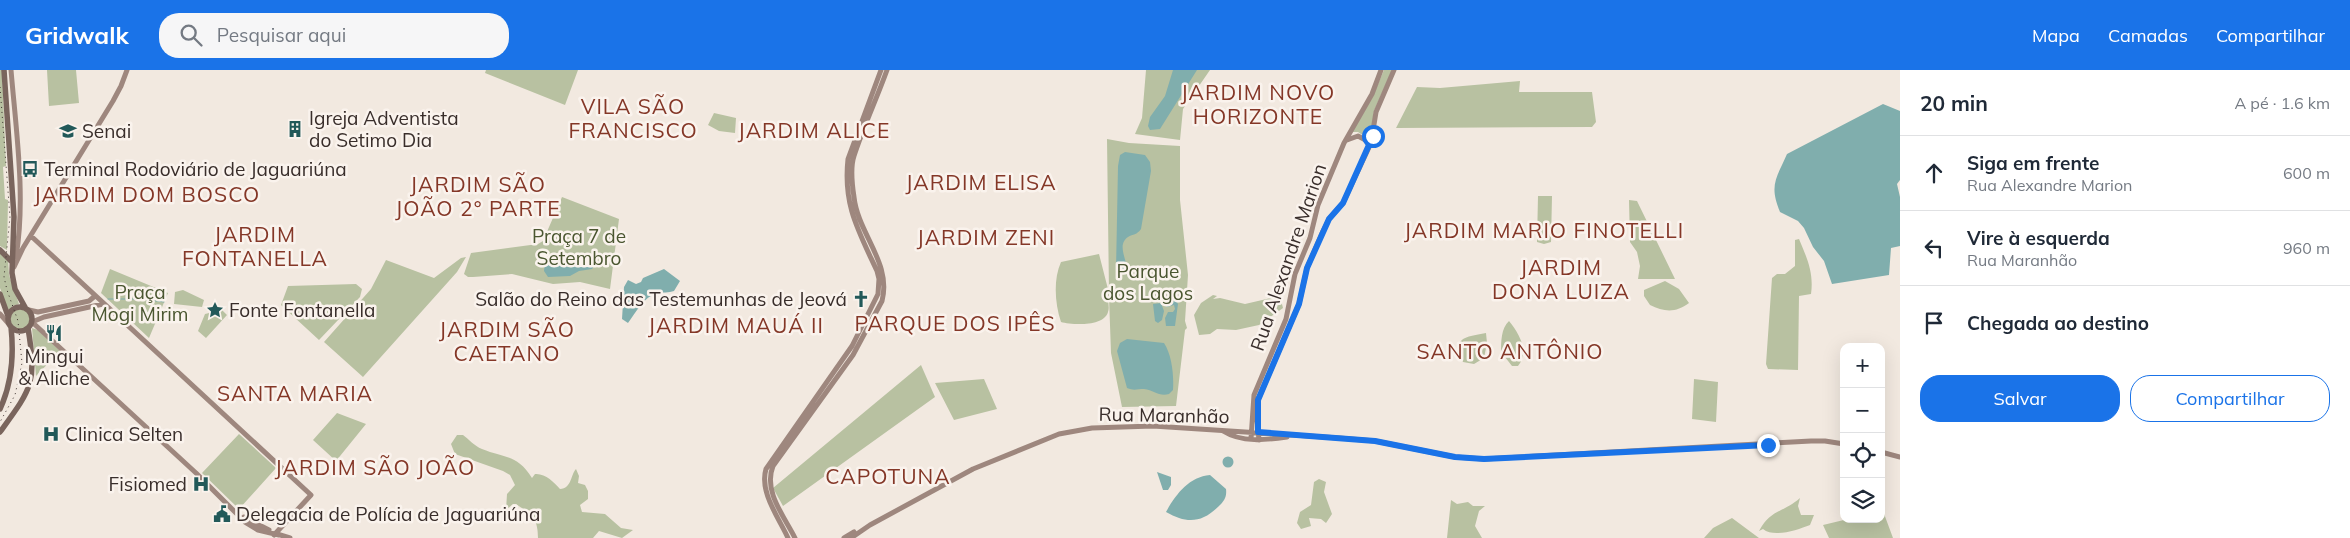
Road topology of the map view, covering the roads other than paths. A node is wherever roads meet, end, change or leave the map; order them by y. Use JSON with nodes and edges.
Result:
{"nodes":[{"id":1,"x":4,"y":70,"type":"edge"},
{"id":2,"x":11,"y":70,"type":"edge"},
{"id":3,"x":127,"y":70,"type":"edge"},
{"id":4,"x":881,"y":70,"type":"edge"},
{"id":5,"x":887,"y":70,"type":"edge"},
{"id":6,"x":1381,"y":70,"type":"edge"},
{"id":7,"x":1394,"y":70,"type":"edge"},
{"id":8,"x":1344,"y":143,"type":"junction"},
{"id":9,"x":1371,"y":143,"type":"junction"},
{"id":10,"x":31,"y":236,"type":"junction"},
{"id":11,"x":868,"y":246,"type":"junction"},
{"id":12,"x":0,"y":250,"type":"edge"},
{"id":13,"x":13,"y":264,"type":"junction"},
{"id":14,"x":0,"y":294,"type":"edge"},
{"id":15,"x":1290,"y":295,"type":"junction"},
{"id":16,"x":1302,"y":295,"type":"junction"},
{"id":17,"x":95,"y":296,"type":"junction"},
{"id":18,"x":103,"y":304,"type":"junction"},
{"id":19,"x":27,"y":309,"type":"junction"},
{"id":20,"x":0,"y":314,"type":"edge"},
{"id":21,"x":9,"y":322,"type":"junction"},
{"id":22,"x":31,"y":324,"type":"junction"},
{"id":23,"x":863,"y":326,"type":"junction"},
{"id":24,"x":863,"y":336,"type":"junction"},
{"id":25,"x":829,"y":383,"type":"junction"},
{"id":26,"x":0,"y":409,"type":"edge"},
{"id":27,"x":1221,"y":429,"type":"junction"},
{"id":28,"x":0,"y":432,"type":"edge"},
{"id":29,"x":1250,"y":432,"type":"junction"},
{"id":30,"x":1258,"y":432,"type":"junction"},
{"id":31,"x":1300,"y":435,"type":"junction"},
{"id":32,"x":1251,"y":439,"type":"junction"},
{"id":33,"x":786,"y":440,"type":"junction"},
{"id":34,"x":1259,"y":440,"type":"junction"},
{"id":35,"x":1840,"y":443,"type":"edge"},
{"id":36,"x":787,"y":448,"type":"junction"},
{"id":37,"x":1885,"y":453,"type":"edge"},
{"id":38,"x":1900,"y":457,"type":"edge"},
{"id":39,"x":864,"y":529,"type":"junction"},
{"id":40,"x":276,"y":534,"type":"junction"},
{"id":41,"x":290,"y":538,"type":"edge"},
{"id":42,"x":788,"y":538,"type":"edge"},
{"id":43,"x":795,"y":538,"type":"edge"},
{"id":44,"x":844,"y":538,"type":"edge"},
{"id":45,"x":851,"y":538,"type":"edge"}],
"edges":[{"from":1,"to":13,"type":"main road"},
{"from":2,"to":13,"type":"main road"},
{"from":3,"to":10,"type":"main road"},
{"from":4,"to":11,"type":"main road"},
{"from":5,"to":11,"type":"main road"},
{"from":6,"to":8,"type":"main road","name":"Rua Alexandre Marion"},
{"from":7,"to":9,"type":"main road","name":"Rua Alexandre Marion"},
{"from":8,"to":9,"type":"main road"},
{"from":8,"to":15,"type":"main road","name":"Rua Alexandre Marion"},
{"from":9,"to":16,"type":"main road","name":"Rua Alexandre Marion"},
{"from":10,"to":13,"type":"main road"},
{"from":10,"to":17,"type":"main road"},
{"from":11,"to":23,"type":"main road"},
{"from":11,"to":24,"type":"main road"},
{"from":12,"to":13,"type":"main road"},
{"from":13,"to":19,"type":"main road"},
{"from":14,"to":21,"type":"main road"},
{"from":15,"to":16,"type":"main road"},
{"from":15,"to":29,"type":"main road","name":"Rua Alexandre Marion"},
{"from":16,"to":30,"type":"main road","name":"Rua Alexandre Marion"},
{"from":17,"to":18,"type":"main road"},
{"from":17,"to":19,"type":"main road"},
{"from":18,"to":22,"type":"main road"},
{"from":18,"to":40,"type":"main road"},
{"from":19,"to":21,"type":"main road"},
{"from":19,"to":22,"type":"main road"},
{"from":20,"to":21,"type":"main road"},
{"from":21,"to":22,"type":"main road"},
{"from":21,"to":26,"type":"main road"},
{"from":22,"to":28,"type":"main road"},
{"from":22,"to":40,"type":"main road"},
{"from":23,"to":24,"type":"main road"},
{"from":23,"to":25,"type":"main road"},
{"from":24,"to":25,"type":"main road"},
{"from":25,"to":33,"type":"main road"},
{"from":25,"to":36,"type":"main road"},
{"from":27,"to":29,"type":"main road","name":"Rua Maranhão"},
{"from":27,"to":32,"type":"main road"},
{"from":27,"to":39,"type":"main road","name":"Rua Maranhão"},
{"from":29,"to":30,"type":"main road","name":"Rua Maranhão"},
{"from":29,"to":32,"type":"main road","name":"Rua Alexandre Marion"},
{"from":30,"to":31,"type":"main road","name":"Rua Maranhão"},
{"from":30,"to":34,"type":"main road","name":"Rua Alexandre Marion"},
{"from":31,"to":34,"type":"main road"},
{"from":31,"to":35,"type":"main road","name":"Rua Maranhão"},
{"from":32,"to":34,"type":"main road"},
{"from":33,"to":36,"type":"main road"},
{"from":33,"to":42,"type":"main road"},
{"from":36,"to":43,"type":"main road"},
{"from":37,"to":38,"type":"main road"},
{"from":39,"to":44,"type":"main road","name":"Rua Maranhão"},
{"from":39,"to":45,"type":"main road","name":"Rua Maranhão"},
{"from":40,"to":41,"type":"main road"}]}
